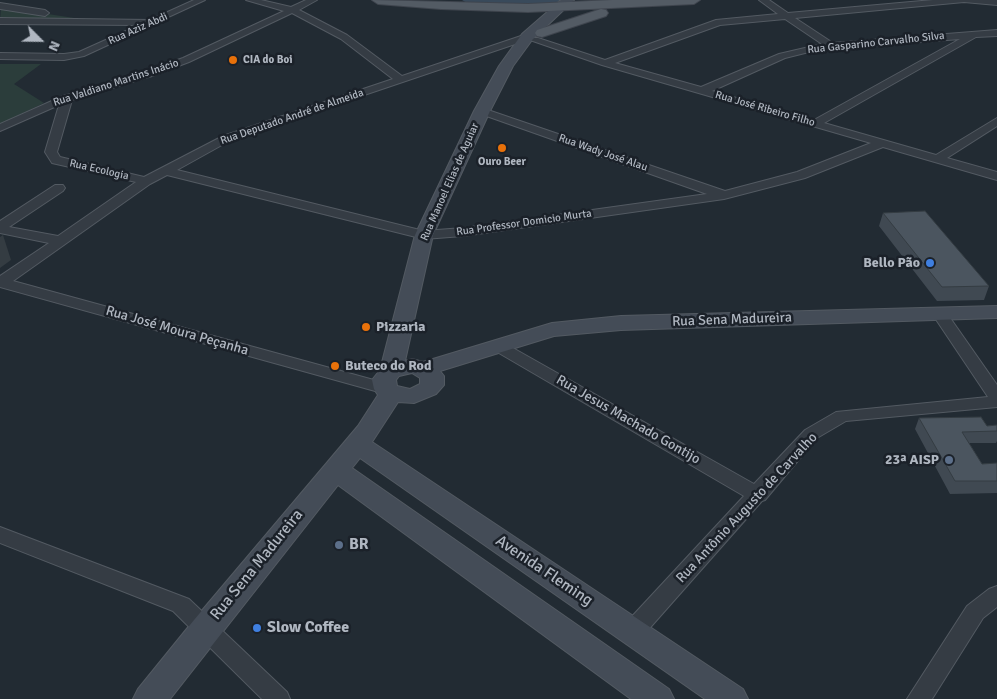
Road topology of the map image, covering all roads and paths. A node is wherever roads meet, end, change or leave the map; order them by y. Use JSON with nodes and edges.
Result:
{"nodes":[{"id":1,"x":201,"y":0,"type":"edge"},
{"id":2,"x":250,"y":0,"type":"edge"},
{"id":3,"x":313,"y":0,"type":"edge"},
{"id":4,"x":378,"y":0,"type":"edge"},
{"id":5,"x":694,"y":0,"type":"edge"},
{"id":6,"x":763,"y":0,"type":"edge"},
{"id":7,"x":961,"y":0,"type":"edge"},
{"id":8,"x":967,"y":0,"type":"edge"},
{"id":9,"x":997,"y":2,"type":"edge"},
{"id":10,"x":627,"y":4,"type":"junction"},
{"id":11,"x":562,"y":6,"type":"edge"},
{"id":12,"x":0,"y":7,"type":"edge"},
{"id":13,"x":292,"y":10,"type":"junction"},
{"id":14,"x":786,"y":15,"type":"junction"},
{"id":15,"x":0,"y":21,"type":"edge"},
{"id":16,"x":108,"y":22,"type":"junction"},
{"id":17,"x":154,"y":22,"type":"junction"},
{"id":18,"x":997,"y":33,"type":"edge"},
{"id":19,"x":976,"y":34,"type":"junction"},
{"id":20,"x":534,"y":37,"type":"junction"},
{"id":21,"x":831,"y":46,"type":"junction"},
{"id":22,"x":0,"y":56,"type":"edge"},
{"id":23,"x":605,"y":63,"type":"junction"},
{"id":24,"x":401,"y":80,"type":"junction"},
{"id":25,"x":702,"y":91,"type":"junction"},
{"id":26,"x":67,"y":98,"type":"junction"},
{"id":27,"x":482,"y":112,"type":"junction"},
{"id":28,"x":997,"y":121,"type":"edge"},
{"id":29,"x":814,"y":124,"type":"junction"},
{"id":30,"x":0,"y":128,"type":"edge"},
{"id":31,"x":882,"y":143,"type":"junction"},
{"id":32,"x":937,"y":159,"type":"junction"},
{"id":33,"x":164,"y":170,"type":"junction"},
{"id":34,"x":997,"y":176,"type":"edge"},
{"id":35,"x":146,"y":181,"type":"junction"},
{"id":36,"x":59,"y":188,"type":"dead end"},
{"id":37,"x":724,"y":195,"type":"junction"},
{"id":38,"x":0,"y":228,"type":"edge"},
{"id":39,"x":424,"y":235,"type":"junction"},
{"id":40,"x":61,"y":241,"type":"junction"},
{"id":41,"x":1,"y":283,"type":"edge"},
{"id":42,"x":997,"y":312,"type":"edge"},
{"id":43,"x":941,"y":315,"type":"junction"},
{"id":44,"x":498,"y":346,"type":"junction"},
{"id":45,"x":406,"y":381,"type":"junction"},
{"id":46,"x":997,"y":398,"type":"edge"},
{"id":47,"x":997,"y":402,"type":"edge"},
{"id":48,"x":362,"y":438,"type":"junction"},
{"id":49,"x":335,"y":469,"type":"junction"},
{"id":50,"x":758,"y":495,"type":"junction"},
{"id":51,"x":0,"y":535,"type":"edge"},
{"id":52,"x":997,"y":595,"type":"edge"},
{"id":53,"x":204,"y":629,"type":"junction"},
{"id":54,"x":632,"y":632,"type":"junction"},
{"id":55,"x":150,"y":699,"type":"edge"},
{"id":56,"x":278,"y":699,"type":"edge"},
{"id":57,"x":657,"y":699,"type":"edge"},
{"id":58,"x":731,"y":699,"type":"edge"},
{"id":59,"x":918,"y":699,"type":"edge"}],
"edges":[{"from":1,"to":17,"type":"street","name":"Rua Aziz Abdi"},
{"from":2,"to":13,"type":"street"},
{"from":3,"to":13,"type":"street","name":"Rua Valdiano Martins Inácio"},
{"from":4,"to":11,"type":"main road"},
{"from":5,"to":10,"type":"main road"},
{"from":6,"to":14,"type":"street"},
{"from":7,"to":14,"type":"street"},
{"from":8,"to":9,"type":"street"},
{"from":10,"to":11,"type":"main road"},
{"from":10,"to":20,"type":"main road"},
{"from":11,"to":20,"type":"main road","name":"Rua Manoel Elias de Aguiar"},
{"from":11,"to":20,"type":"main road","name":"Rua Manoel Elias de Aguiar"},
{"from":12,"to":16,"type":"street"},
{"from":13,"to":24,"type":"street"},
{"from":13,"to":26,"type":"street","name":"Rua Valdiano Martins Inácio"},
{"from":14,"to":21,"type":"street"},
{"from":14,"to":23,"type":"street"},
{"from":15,"to":16,"type":"street"},
{"from":16,"to":17,"type":"street"},
{"from":17,"to":22,"type":"street","name":"Rua Aziz Abdi"},
{"from":18,"to":19,"type":"street","name":"Rua Gasparino Carvalho Silva"},
{"from":19,"to":21,"type":"street","name":"Rua Gasparino Carvalho Silva"},
{"from":19,"to":29,"type":"street"},
{"from":20,"to":23,"type":"street","name":"Rua José Ribeiro Filho"},
{"from":20,"to":24,"type":"street","name":"Rua Deputado André de Almeida"},
{"from":20,"to":27,"type":"main road","name":"Rua Manoel Elias de Aguiar"},
{"from":21,"to":25,"type":"street","name":"Rua Gasparino Carvalho Silva"},
{"from":23,"to":25,"type":"street","name":"Rua José Ribeiro Filho"},
{"from":24,"to":33,"type":"street","name":"Rua Deputado André de Almeida"},
{"from":25,"to":29,"type":"street","name":"Rua José Ribeiro Filho"},
{"from":26,"to":30,"type":"street","name":"Rua Valdiano Martins Inácio"},
{"from":26,"to":35,"type":"street","name":"Rua Ecologia"},
{"from":27,"to":37,"type":"street","name":"Rua Wady José Alau"},
{"from":27,"to":39,"type":"main road","name":"Rua Manoel Elias de Aguiar"},
{"from":28,"to":32,"type":"street"},
{"from":29,"to":31,"type":"street","name":"Rua José Ribeiro Filho"},
{"from":31,"to":32,"type":"street","name":"Rua José Ribeiro Filho"},
{"from":31,"to":37,"type":"street","name":"Rua Professor Domicio Murta"},
{"from":32,"to":34,"type":"street","name":"Rua José Ribeiro Filho"},
{"from":33,"to":35,"type":"street","name":"Rua Deputado André de Almeida"},
{"from":33,"to":39,"type":"street","name":"Rua Professor Domicio Murta"},
{"from":35,"to":40,"type":"street","name":"Rua Deputado André de Almeida"},
{"from":36,"to":38,"type":"street"},
{"from":37,"to":39,"type":"street","name":"Rua Professor Domicio Murta"},
{"from":38,"to":40,"type":"street"},
{"from":39,"to":45,"type":"main road","name":"Rua Manoel Elias de Aguiar"},
{"from":40,"to":41,"type":"street","name":"Rua Deputado André de Almeida"},
{"from":41,"to":45,"type":"street","name":"Rua José Moura Peçanha"},
{"from":42,"to":43,"type":"main road","name":"Rua Sena Madureira"},
{"from":43,"to":44,"type":"main road","name":"Rua Sena Madureira"},
{"from":43,"to":46,"type":"street"},
{"from":44,"to":45,"type":"main road","name":"Rua Sena Madureira"},
{"from":44,"to":50,"type":"street","name":"Rua Jesus Machado Gontijo"},
{"from":45,"to":48,"type":"main road","name":"Rua Sena Madureira"},
{"from":47,"to":50,"type":"street","name":"Rua Antônio Augusto de Carvalho"},
{"from":48,"to":49,"type":"main road","name":"Rua Sena Madureira"},
{"from":48,"to":54,"type":"main road","name":"Avenida Fleming"},
{"from":49,"to":53,"type":"main road","name":"Rua Sena Madureira"},
{"from":49,"to":57,"type":"main road"},
{"from":50,"to":54,"type":"street","name":"Rua Antônio Augusto de Carvalho"},
{"from":51,"to":53,"type":"street"},
{"from":52,"to":59,"type":"street"},
{"from":53,"to":55,"type":"main road","name":"Rua Sena Madureira"},
{"from":53,"to":56,"type":"street"},
{"from":54,"to":58,"type":"main road","name":"Avenida Fleming"}]}
